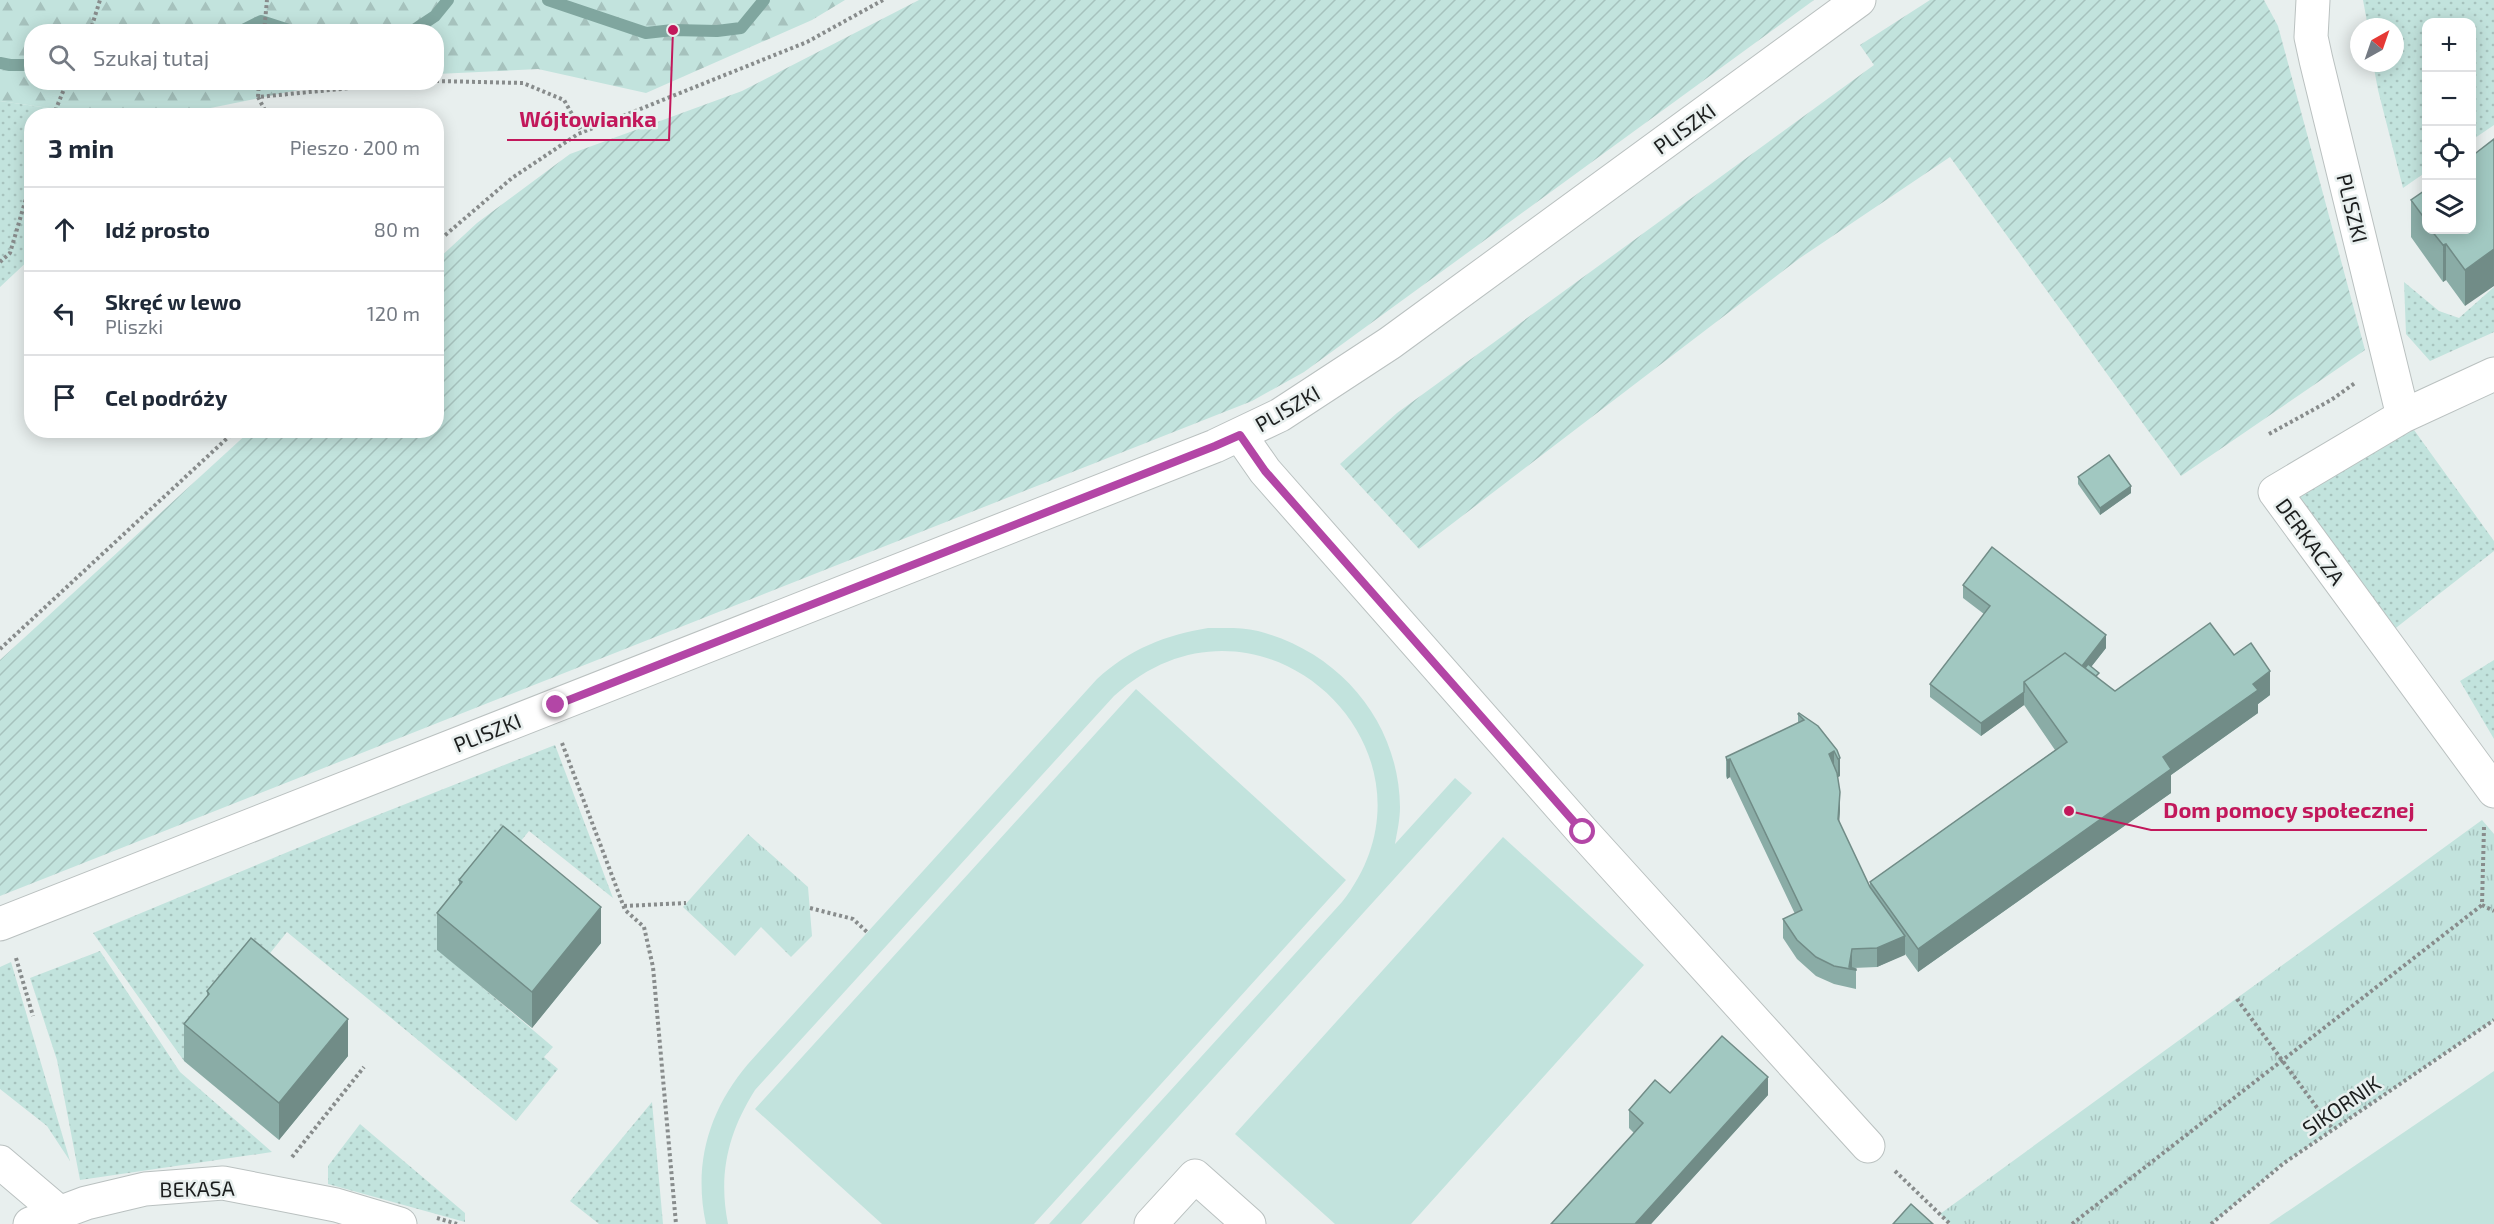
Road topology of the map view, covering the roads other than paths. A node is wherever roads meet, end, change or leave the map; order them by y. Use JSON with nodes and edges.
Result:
{"nodes":[{"id":1,"x":1859,"y":0,"type":"edge"},
{"id":2,"x":2313,"y":0,"type":"edge"},
{"id":3,"x":2494,"y":374,"type":"edge"},
{"id":4,"x":2403,"y":416,"type":"junction"},
{"id":5,"x":1240,"y":435,"type":"junction"},
{"id":6,"x":2494,"y":791,"type":"edge"},
{"id":7,"x":7,"y":936,"type":"edge"},
{"id":8,"x":1868,"y":1146,"type":"road end"},
{"id":9,"x":0,"y":1162,"type":"edge"},
{"id":10,"x":60,"y":1213,"type":"junction"},
{"id":11,"x":30,"y":1224,"type":"edge"},
{"id":12,"x":400,"y":1224,"type":"edge"},
{"id":13,"x":1151,"y":1224,"type":"edge"},
{"id":14,"x":1250,"y":1224,"type":"edge"}],
"edges":[{"from":1,"to":5,"type":"street","name":"PLISZKI"},
{"from":2,"to":4,"type":"street","name":"PLISZKI"},
{"from":3,"to":4,"type":"street","name":"DERKACZA"},
{"from":4,"to":6,"type":"street","name":"DERKACZA"},
{"from":5,"to":7,"type":"street","name":"PLISZKI"},
{"from":5,"to":8,"type":"street"},
{"from":9,"to":10,"type":"street"},
{"from":10,"to":11,"type":"street","name":"BEKASA"},
{"from":10,"to":12,"type":"street","name":"BEKASA"},
{"from":13,"to":14,"type":"street"}]}
